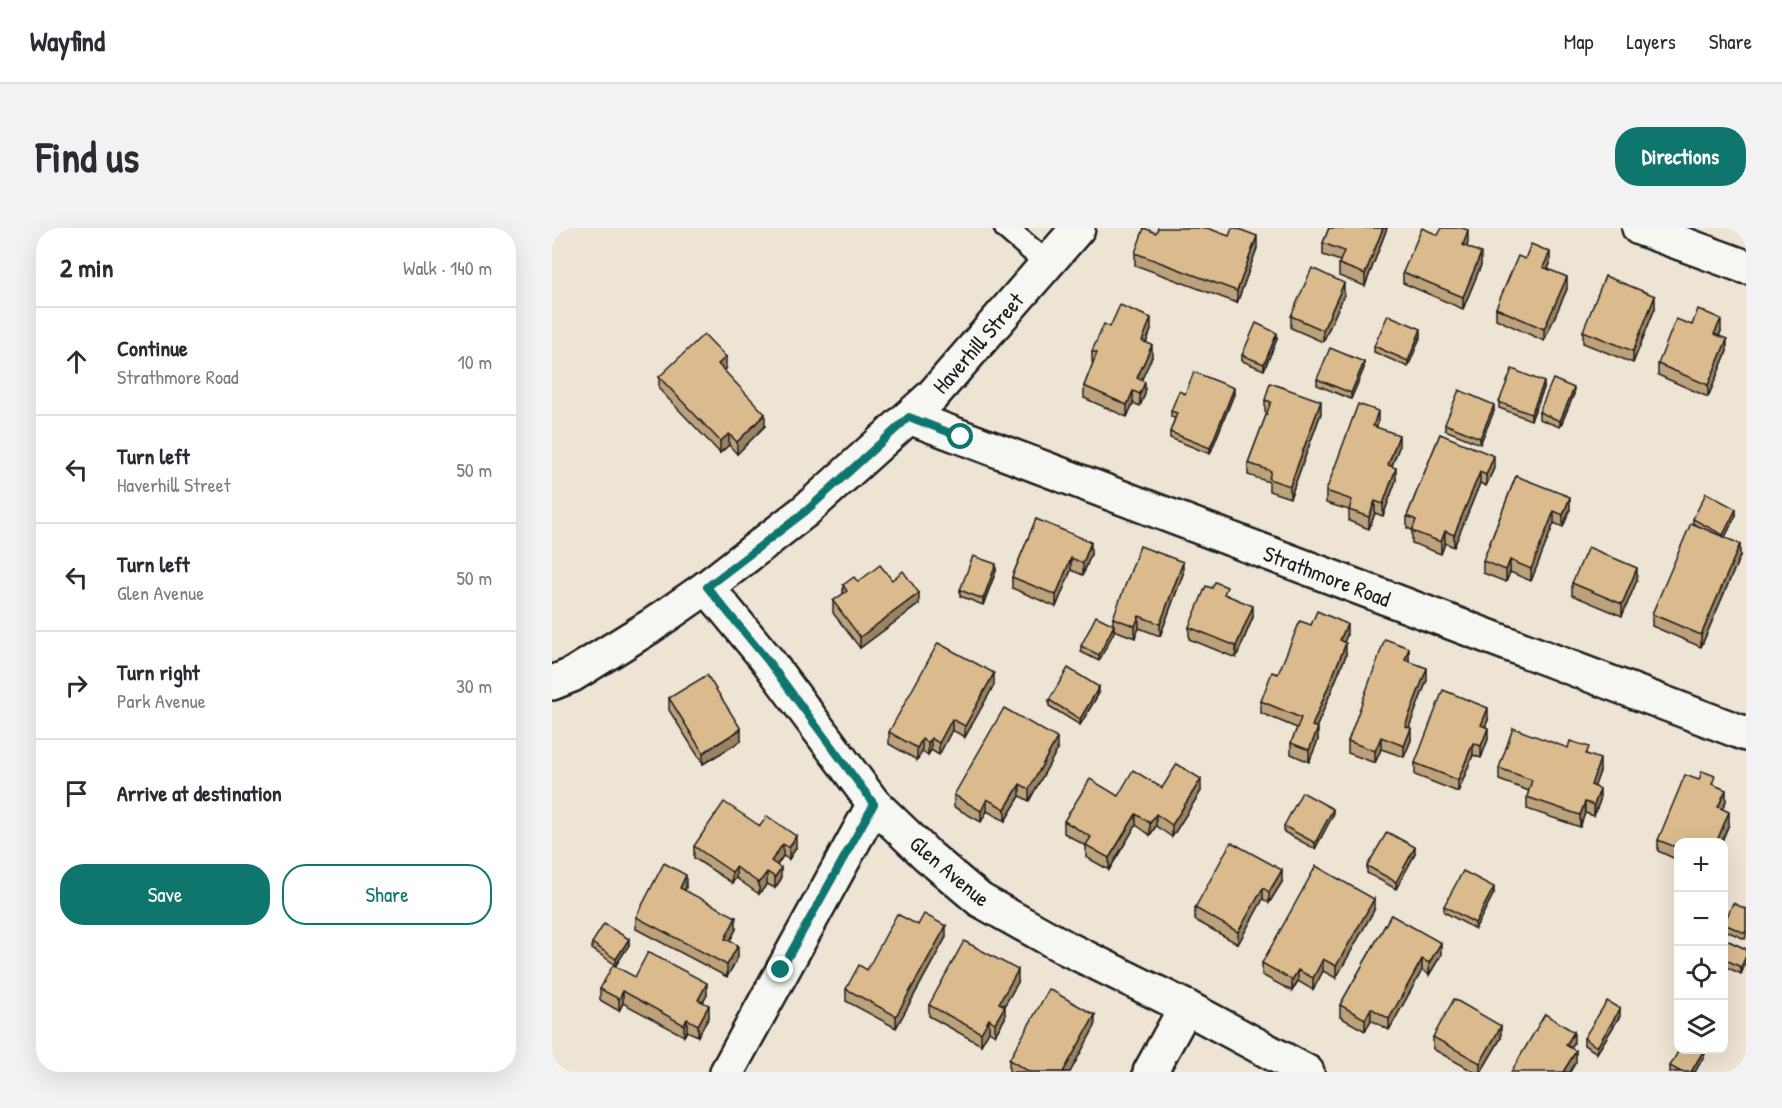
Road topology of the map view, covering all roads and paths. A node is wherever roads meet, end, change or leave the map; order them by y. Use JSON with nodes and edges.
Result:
{"nodes":[{"id":1,"x":1006,"y":228,"type":"edge"},
{"id":2,"x":1078,"y":228,"type":"edge"},
{"id":3,"x":1640,"y":228,"type":"edge"},
{"id":4,"x":1048,"y":264,"type":"junction"},
{"id":5,"x":1746,"y":267,"type":"edge"},
{"id":6,"x":909,"y":417,"type":"junction"},
{"id":7,"x":707,"y":587,"type":"junction"},
{"id":8,"x":552,"y":683,"type":"edge"},
{"id":9,"x":1746,"y":734,"type":"edge"},
{"id":10,"x":874,"y":804,"type":"junction"},
{"id":11,"x":1186,"y":1007,"type":"junction"},
{"id":12,"x":727,"y":1072,"type":"edge"},
{"id":13,"x":1150,"y":1072,"type":"edge"},
{"id":14,"x":1307,"y":1072,"type":"edge"}],
"edges":[{"from":1,"to":4,"type":"lane"},
{"from":2,"to":4,"type":"street","name":"Haverhill Street"},
{"from":3,"to":5,"type":"street"},
{"from":4,"to":6,"type":"street","name":"Haverhill Street"},
{"from":6,"to":7,"type":"street","name":"Haverhill Street"},
{"from":6,"to":9,"type":"street","name":"Strathmore Road"},
{"from":7,"to":8,"type":"street","name":"Haverhill Street"},
{"from":7,"to":10,"type":"street","name":"Glen Avenue"},
{"from":10,"to":11,"type":"street","name":"Glen Avenue"},
{"from":10,"to":12,"type":"street"},
{"from":11,"to":13,"type":"street"},
{"from":11,"to":14,"type":"street","name":"Glen Avenue"}]}
